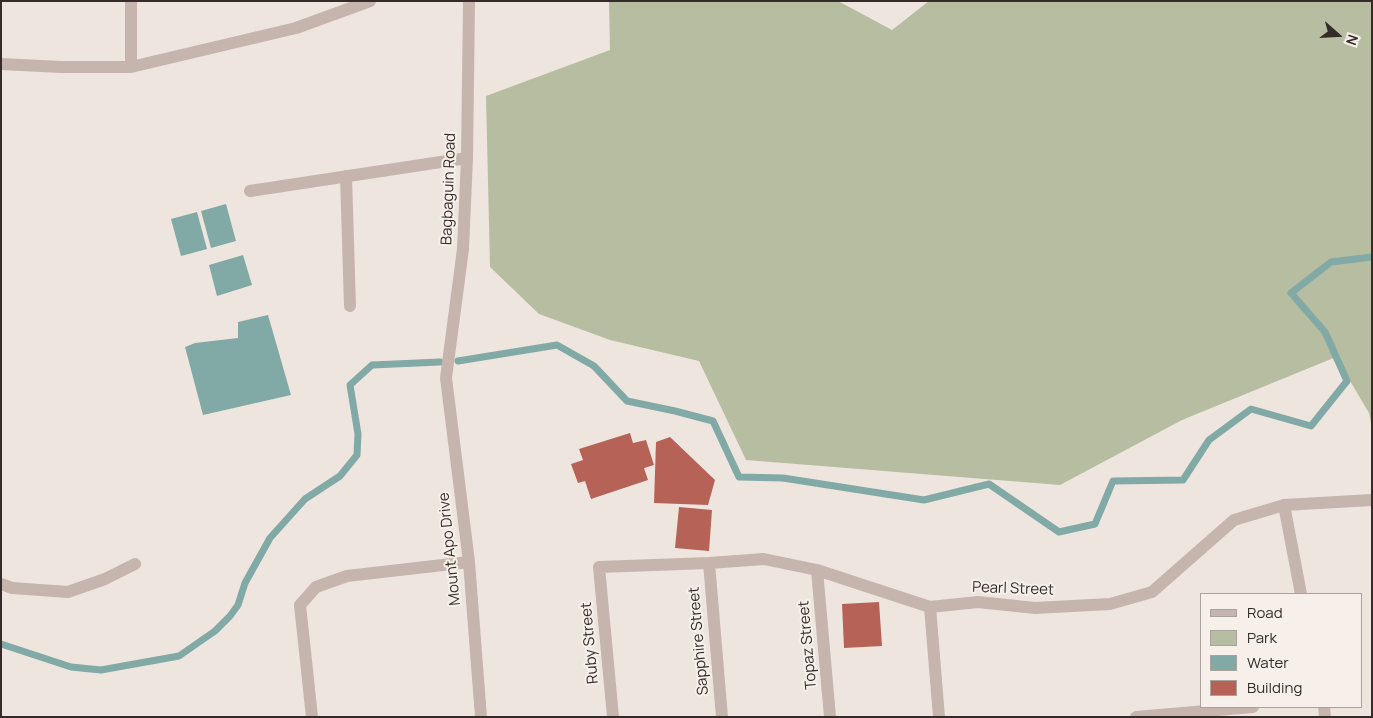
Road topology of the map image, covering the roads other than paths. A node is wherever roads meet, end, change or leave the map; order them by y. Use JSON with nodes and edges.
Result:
{"nodes":[{"id":1,"x":131,"y":1,"type":"edge"},
{"id":2,"x":370,"y":1,"type":"edge"},
{"id":3,"x":469,"y":1,"type":"edge"},
{"id":4,"x":1,"y":64,"type":"edge"},
{"id":5,"x":131,"y":66,"type":"junction"},
{"id":6,"x":467,"y":158,"type":"junction"},
{"id":7,"x":346,"y":176,"type":"junction"},
{"id":8,"x":250,"y":190,"type":"dead end"},
{"id":9,"x":350,"y":306,"type":"dead end"},
{"id":10,"x":446,"y":378,"type":"joint"},
{"id":11,"x":1372,"y":500,"type":"edge"},
{"id":12,"x":1284,"y":506,"type":"junction"},
{"id":13,"x":469,"y":562,"type":"junction"},
{"id":14,"x":709,"y":563,"type":"junction"},
{"id":15,"x":135,"y":564,"type":"dead end"},
{"id":16,"x":599,"y":567,"type":"joint"},
{"id":17,"x":817,"y":570,"type":"junction"},
{"id":18,"x":1,"y":584,"type":"edge"},
{"id":19,"x":1302,"y":593,"type":"edge"},
{"id":20,"x":930,"y":607,"type":"junction"},
{"id":21,"x":1241,"y":708,"type":"edge"},
{"id":22,"x":312,"y":717,"type":"edge"},
{"id":23,"x":481,"y":717,"type":"edge"},
{"id":24,"x":613,"y":717,"type":"edge"},
{"id":25,"x":722,"y":717,"type":"edge"},
{"id":26,"x":830,"y":717,"type":"edge"},
{"id":27,"x":939,"y":717,"type":"edge"},
{"id":28,"x":1136,"y":717,"type":"edge"}],
"edges":[{"from":1,"to":5,"type":"street"},
{"from":2,"to":5,"type":"street"},
{"from":3,"to":6,"type":"street","name":"Bagbaguin Road"},
{"from":4,"to":5,"type":"street"},
{"from":6,"to":7,"type":"street"},
{"from":6,"to":10,"type":"street","name":"Bagbaguin Road"},
{"from":7,"to":8,"type":"street"},
{"from":7,"to":9,"type":"street"},
{"from":10,"to":13,"type":"street","name":"Mount Apo Drive"},
{"from":11,"to":12,"type":"street","name":"Pearl Street"},
{"from":12,"to":19,"type":"street"},
{"from":12,"to":20,"type":"street","name":"Pearl Street"},
{"from":13,"to":22,"type":"street"},
{"from":13,"to":23,"type":"street","name":"Mount Apo Drive"},
{"from":14,"to":16,"type":"street","name":"Pearl Street"},
{"from":14,"to":17,"type":"street","name":"Pearl Street"},
{"from":14,"to":25,"type":"street","name":"Sapphire Street"},
{"from":15,"to":18,"type":"street"},
{"from":16,"to":24,"type":"street","name":"Ruby Street"},
{"from":17,"to":20,"type":"street","name":"Pearl Street"},
{"from":17,"to":26,"type":"street","name":"Topaz Street"},
{"from":20,"to":27,"type":"street"},
{"from":21,"to":28,"type":"street"}]}
